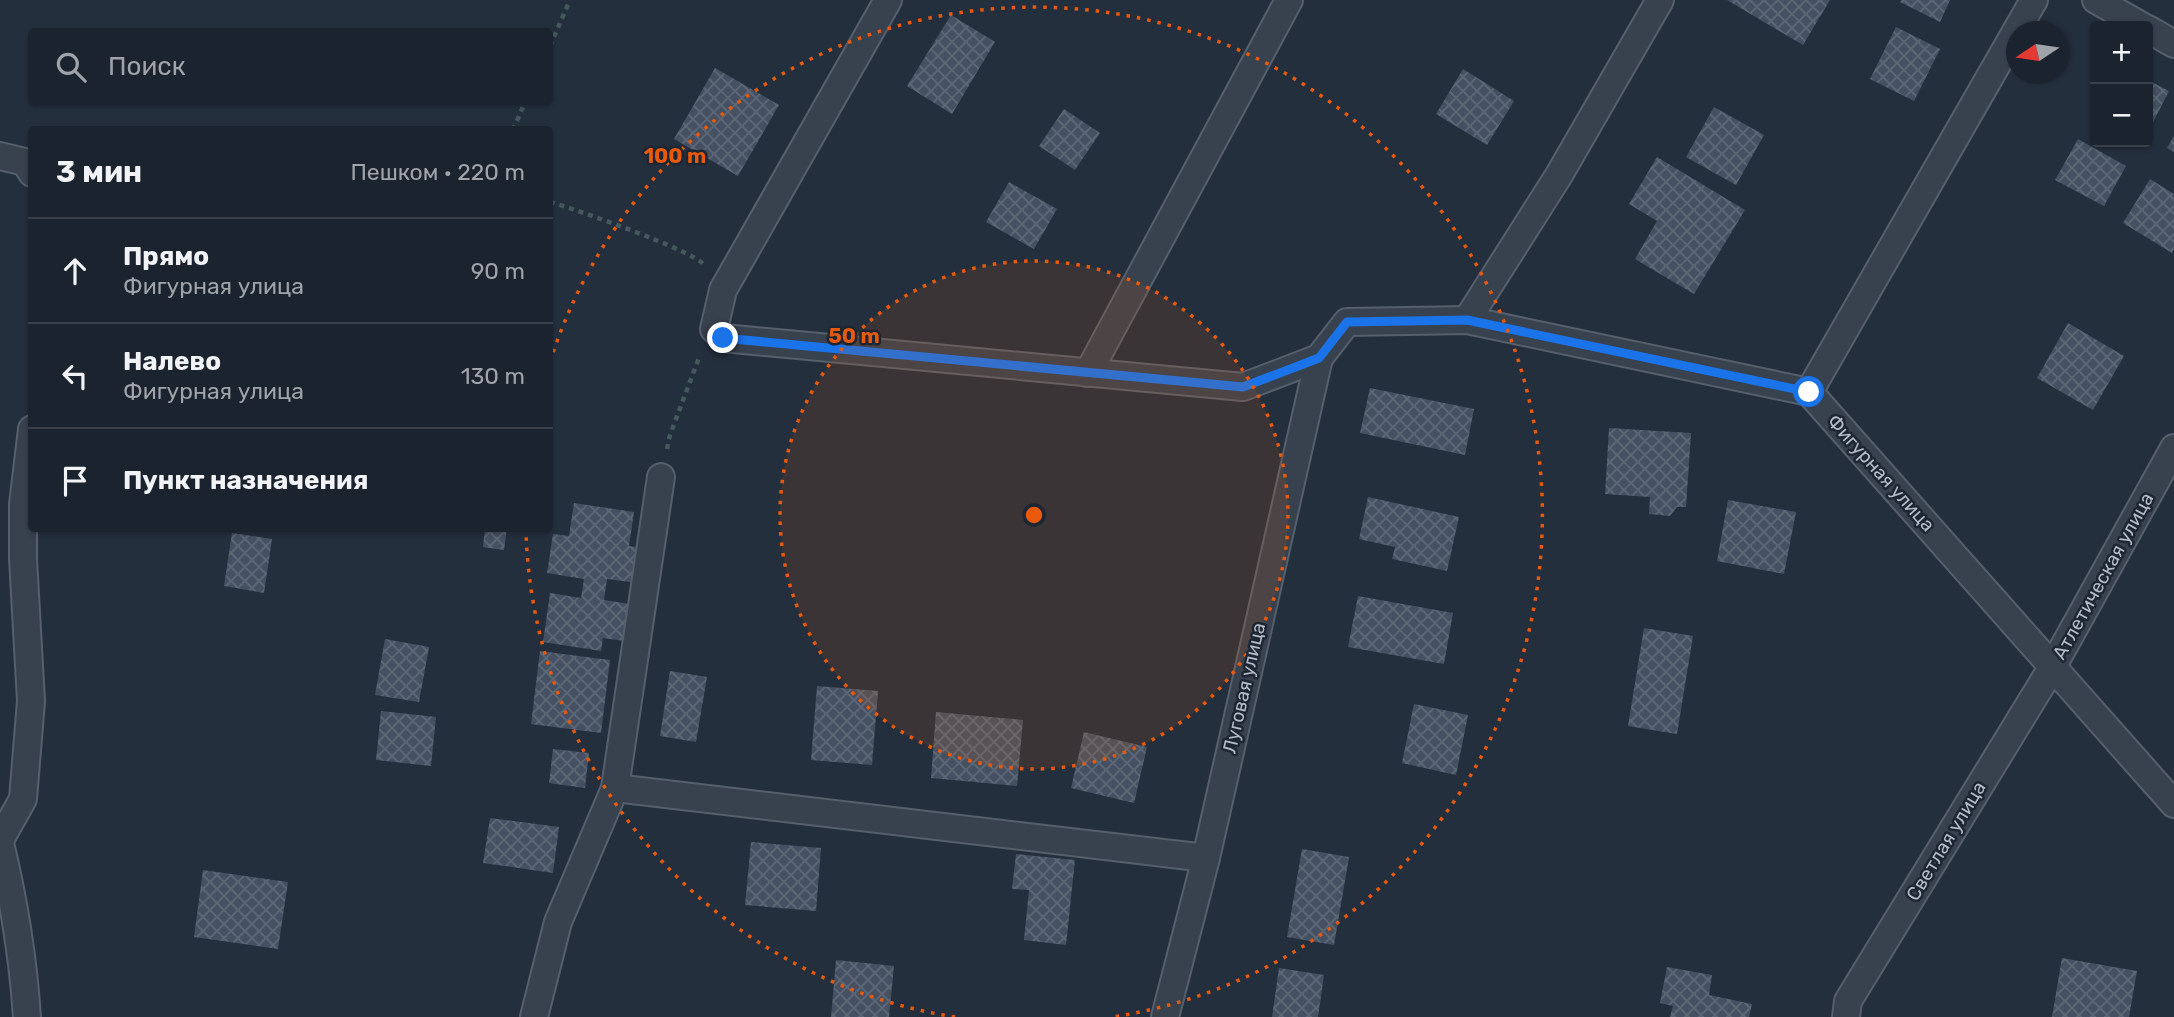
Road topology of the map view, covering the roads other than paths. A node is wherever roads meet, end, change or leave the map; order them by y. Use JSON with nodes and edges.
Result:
{"nodes":[{"id":1,"x":888,"y":0,"type":"edge"},
{"id":2,"x":1289,"y":0,"type":"edge"},
{"id":3,"x":1660,"y":0,"type":"edge"},
{"id":4,"x":2034,"y":0,"type":"edge"},
{"id":5,"x":2096,"y":0,"type":"edge"},
{"id":6,"x":2133,"y":21,"type":"edge"},
{"id":7,"x":2153,"y":33,"type":"edge"},
{"id":8,"x":2174,"y":44,"type":"edge"},
{"id":9,"x":1467,"y":320,"type":"junction"},
{"id":10,"x":1319,"y":358,"type":"junction"},
{"id":11,"x":1088,"y":373,"type":"junction"},
{"id":12,"x":1809,"y":392,"type":"junction"},
{"id":13,"x":28,"y":444,"type":"edge"},
{"id":14,"x":2174,"y":448,"type":"edge"},
{"id":15,"x":661,"y":477,"type":"road end"},
{"id":16,"x":12,"y":502,"type":"edge"},
{"id":17,"x":2053,"y":666,"type":"junction"},
{"id":18,"x":615,"y":788,"type":"junction"},
{"id":19,"x":2174,"y":804,"type":"edge"},
{"id":20,"x":0,"y":842,"type":"edge"},
{"id":21,"x":1206,"y":858,"type":"junction"},
{"id":22,"x":26,"y":1017,"type":"edge"},
{"id":23,"x":534,"y":1017,"type":"edge"},
{"id":24,"x":1165,"y":1017,"type":"edge"},
{"id":25,"x":1846,"y":1017,"type":"edge"}],
"edges":[{"from":1,"to":11,"type":"street"},
{"from":2,"to":11,"type":"street"},
{"from":3,"to":9,"type":"street"},
{"from":4,"to":12,"type":"street"},
{"from":5,"to":6,"type":"street"},
{"from":7,"to":8,"type":"street"},
{"from":9,"to":10,"type":"street"},
{"from":9,"to":12,"type":"street"},
{"from":10,"to":11,"type":"street"},
{"from":10,"to":21,"type":"street","name":"Луговая улица"},
{"from":12,"to":17,"type":"street","name":"Фигурная улица"},
{"from":13,"to":16,"type":"street"},
{"from":14,"to":17,"type":"street","name":"Атлетическая улица"},
{"from":15,"to":18,"type":"street"},
{"from":16,"to":20,"type":"street"},
{"from":17,"to":19,"type":"street","name":"Фигурная улица"},
{"from":17,"to":25,"type":"street","name":"Светлая улица"},
{"from":18,"to":21,"type":"street"},
{"from":18,"to":23,"type":"street"},
{"from":20,"to":22,"type":"street"},
{"from":21,"to":24,"type":"street","name":"Луговая улица"}]}
